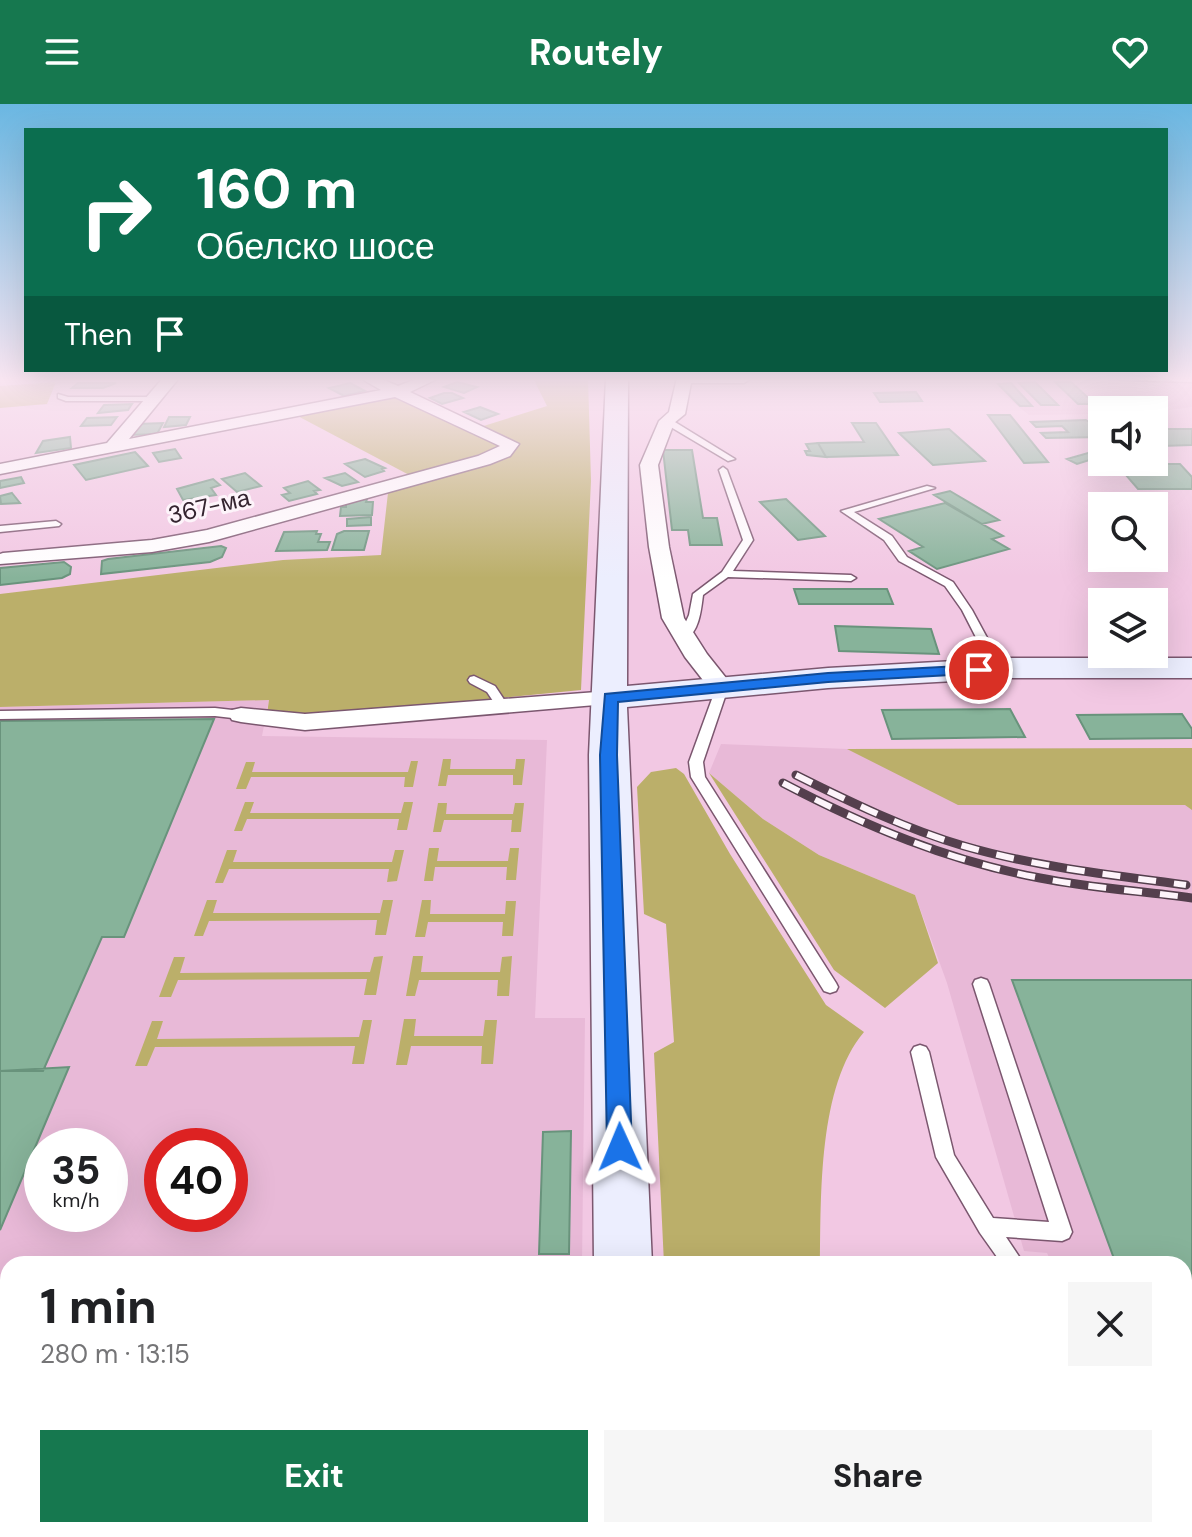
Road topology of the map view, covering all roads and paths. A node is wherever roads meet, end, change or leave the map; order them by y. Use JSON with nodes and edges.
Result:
{"nodes":[{"id":1,"x":124,"y":445,"type":"edge"},
{"id":2,"x":509,"y":445,"type":"edge"},
{"id":3,"x":613,"y":445,"type":"edge"},
{"id":4,"x":657,"y":445,"type":"edge"},
{"id":5,"x":707,"y":445,"type":"edge"},
{"id":6,"x":113,"y":447,"type":"joint"},
{"id":7,"x":731,"y":459,"type":"dead end"},
{"id":8,"x":0,"y":469,"type":"edge"},
{"id":9,"x":723,"y":470,"type":"dead end"},
{"id":10,"x":930,"y":488,"type":"dead end"},
{"id":11,"x":56,"y":524,"type":"dead end"},
{"id":12,"x":0,"y":529,"type":"edge"},
{"id":13,"x":3,"y":559,"type":"dead end"},
{"id":14,"x":726,"y":574,"type":"junction"},
{"id":15,"x":851,"y":578,"type":"dead end"},
{"id":16,"x":685,"y":637,"type":"junction"},
{"id":17,"x":1009,"y":668,"type":"junction"},
{"id":18,"x":1192,"y":668,"type":"edge"},
{"id":19,"x":474,"y":680,"type":"dead end"},
{"id":20,"x":722,"y":688,"type":"junction"},
{"id":21,"x":610,"y":698,"type":"junction"},
{"id":22,"x":503,"y":707,"type":"junction"},
{"id":23,"x":0,"y":715,"type":"edge"},
{"id":24,"x":241,"y":715,"type":"joint"},
{"id":25,"x":981,"y":984,"type":"dead end"},
{"id":26,"x":830,"y":987,"type":"dead end"},
{"id":27,"x":920,"y":1052,"type":"dead end"},
{"id":28,"x":987,"y":1227,"type":"junction"},
{"id":29,"x":623,"y":1256,"type":"edge"},
{"id":30,"x":1008,"y":1256,"type":"edge"}],
"edges":[{"from":1,"to":6,"type":"street"},
{"from":2,"to":13,"type":"street","name":"367-ма"},
{"from":3,"to":21,"type":"street"},
{"from":4,"to":16,"type":"street"},
{"from":5,"to":7,"type":"lane"},
{"from":6,"to":8,"type":"street"},
{"from":9,"to":14,"type":"lane"},
{"from":10,"to":17,"type":"lane"},
{"from":11,"to":12,"type":"lane"},
{"from":14,"to":15,"type":"lane"},
{"from":14,"to":16,"type":"lane"},
{"from":16,"to":20,"type":"street"},
{"from":17,"to":18,"type":"street"},
{"from":17,"to":20,"type":"street"},
{"from":19,"to":22,"type":"lane"},
{"from":20,"to":21,"type":"street"},
{"from":20,"to":26,"type":"lane"},
{"from":21,"to":22,"type":"street"},
{"from":21,"to":29,"type":"street"},
{"from":22,"to":24,"type":"street"},
{"from":23,"to":24,"type":"lane"},
{"from":25,"to":28,"type":"lane"},
{"from":27,"to":28,"type":"lane"},
{"from":28,"to":30,"type":"lane"}]}
